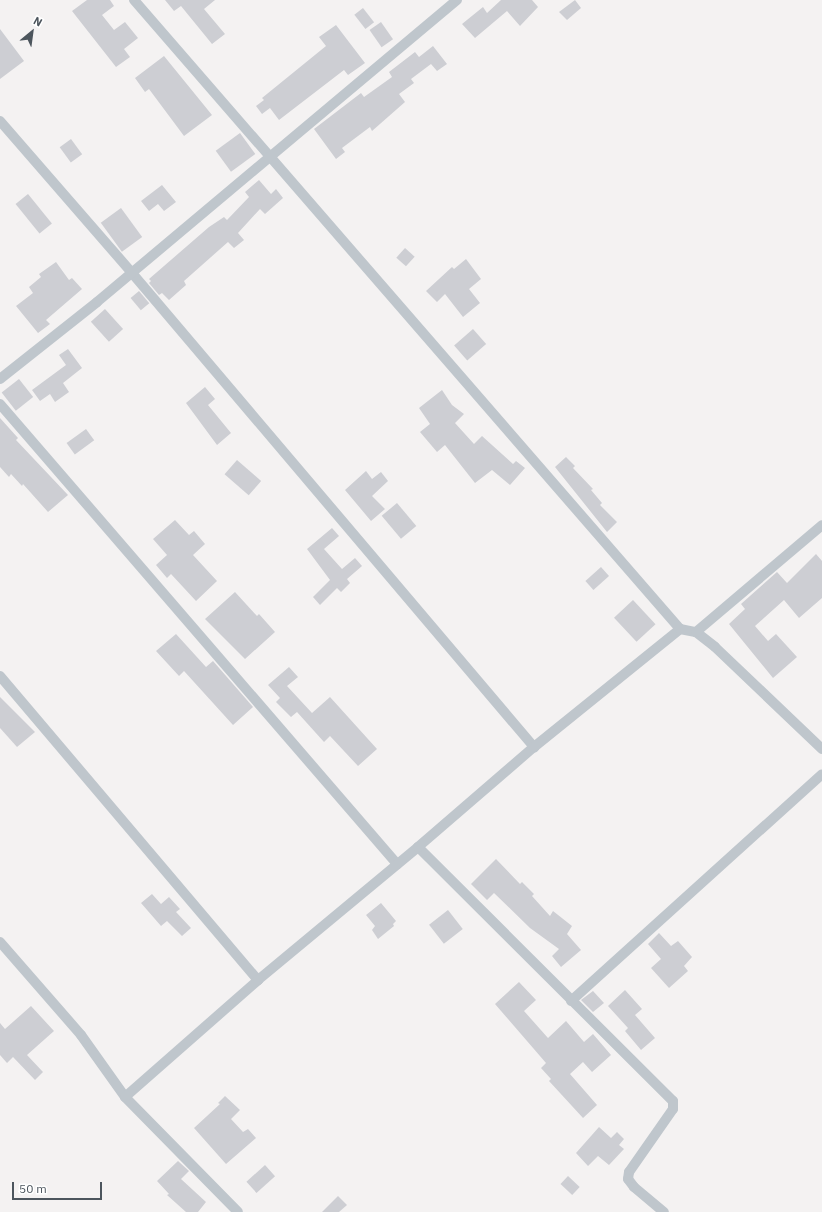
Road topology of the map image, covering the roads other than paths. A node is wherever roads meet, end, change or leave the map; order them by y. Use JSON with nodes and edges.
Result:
{"nodes":[{"id":1,"x":134,"y":0,"type":"edge"},
{"id":2,"x":457,"y":0,"type":"edge"},
{"id":3,"x":0,"y":121,"type":"edge"},
{"id":4,"x":270,"y":155,"type":"junction"},
{"id":5,"x":132,"y":273,"type":"junction"},
{"id":6,"x":0,"y":379,"type":"edge"},
{"id":7,"x":0,"y":404,"type":"edge"},
{"id":8,"x":822,"y":525,"type":"edge"},
{"id":9,"x":680,"y":629,"type":"junction"},
{"id":10,"x":696,"y":632,"type":"junction"},
{"id":11,"x":0,"y":676,"type":"edge"},
{"id":12,"x":534,"y":747,"type":"junction"},
{"id":13,"x":822,"y":749,"type":"edge"},
{"id":14,"x":822,"y":774,"type":"edge"},
{"id":15,"x":418,"y":848,"type":"junction"},
{"id":16,"x":397,"y":864,"type":"junction"},
{"id":17,"x":0,"y":942,"type":"edge"},
{"id":18,"x":258,"y":980,"type":"junction"},
{"id":19,"x":571,"y":1001,"type":"junction"},
{"id":20,"x":125,"y":1097,"type":"junction"},
{"id":21,"x":238,"y":1212,"type":"edge"},
{"id":22,"x":664,"y":1212,"type":"edge"}],
"edges":[{"from":1,"to":4,"type":"street"},
{"from":2,"to":4,"type":"street"},
{"from":3,"to":5,"type":"street"},
{"from":4,"to":5,"type":"street"},
{"from":4,"to":9,"type":"street"},
{"from":5,"to":6,"type":"street"},
{"from":5,"to":12,"type":"street"},
{"from":7,"to":16,"type":"street"},
{"from":8,"to":10,"type":"street"},
{"from":9,"to":10,"type":"street"},
{"from":9,"to":12,"type":"street"},
{"from":10,"to":13,"type":"street"},
{"from":11,"to":18,"type":"street"},
{"from":12,"to":15,"type":"street"},
{"from":14,"to":19,"type":"street"},
{"from":15,"to":16,"type":"street"},
{"from":15,"to":19,"type":"street"},
{"from":16,"to":18,"type":"street"},
{"from":17,"to":20,"type":"street"},
{"from":18,"to":20,"type":"street"},
{"from":19,"to":22,"type":"street"},
{"from":20,"to":21,"type":"street"}]}
